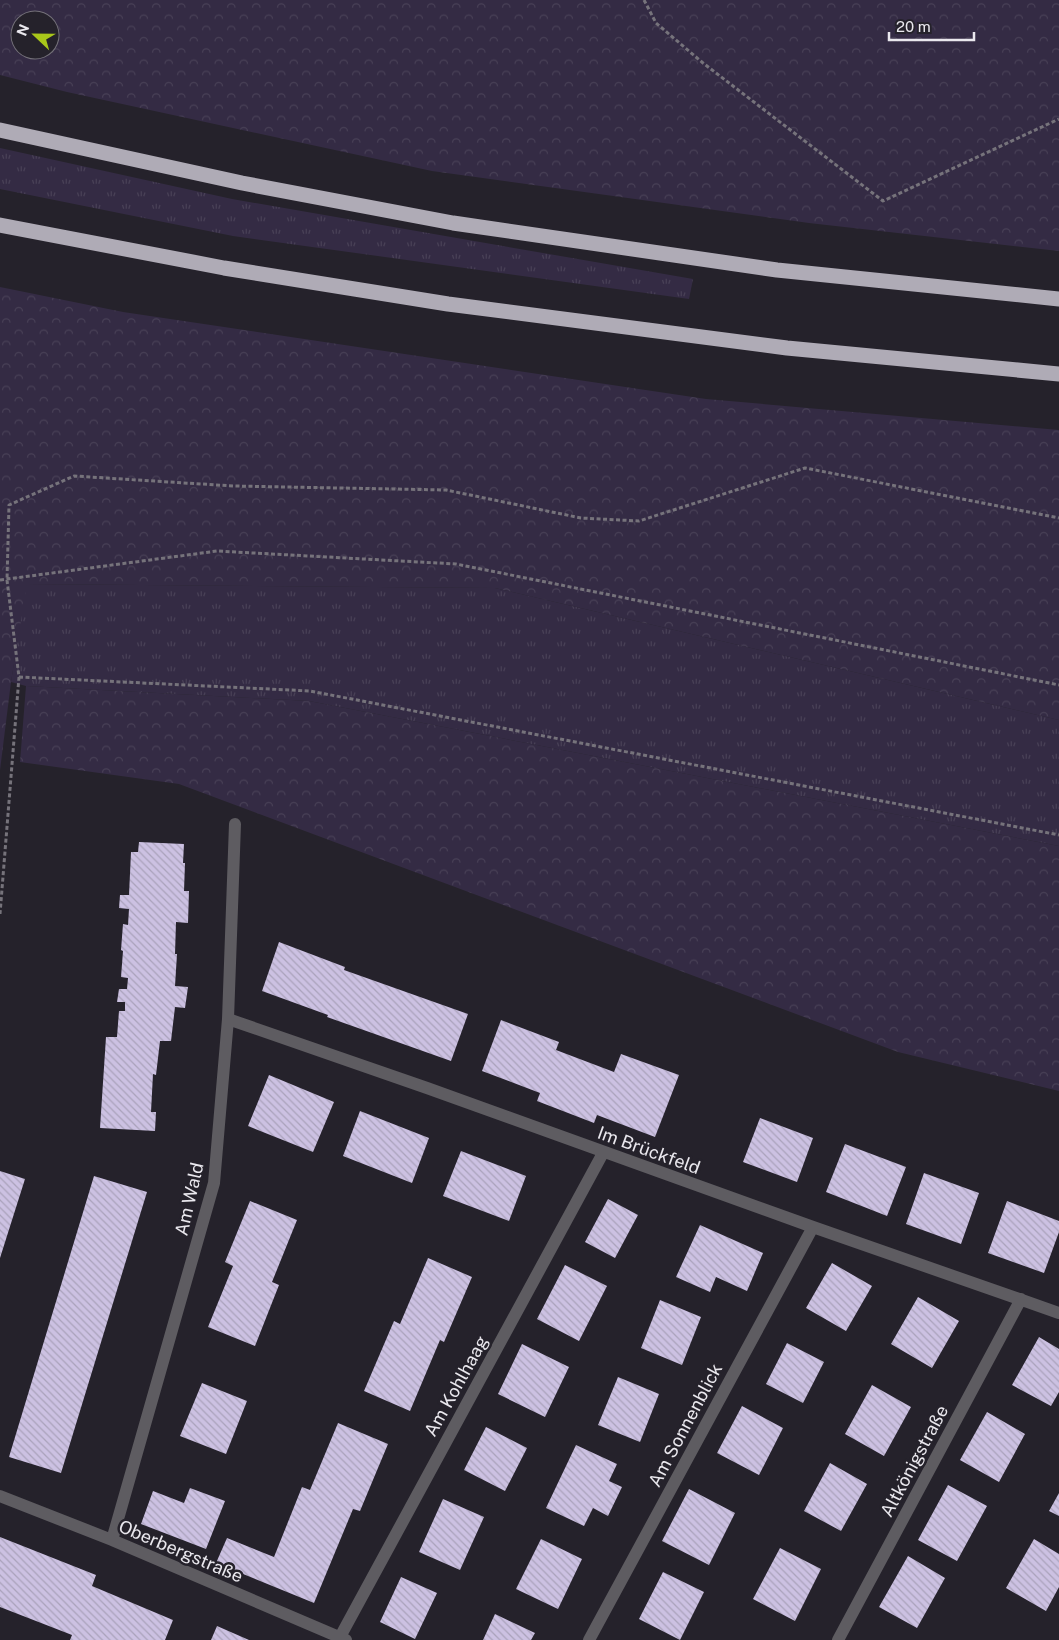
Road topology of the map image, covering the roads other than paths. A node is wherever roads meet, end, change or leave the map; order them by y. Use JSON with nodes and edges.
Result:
{"nodes":[{"id":1,"x":0,"y":130,"type":"edge"},
{"id":2,"x":0,"y":225,"type":"edge"},
{"id":3,"x":1059,"y":299,"type":"edge"},
{"id":4,"x":1059,"y":374,"type":"edge"},
{"id":5,"x":235,"y":824,"type":"dead end"},
{"id":6,"x":228,"y":1019,"type":"junction"},
{"id":7,"x":603,"y":1152,"type":"junction"},
{"id":8,"x":813,"y":1227,"type":"junction"},
{"id":9,"x":1021,"y":1299,"type":"junction"},
{"id":10,"x":1059,"y":1313,"type":"edge"},
{"id":11,"x":0,"y":1496,"type":"edge"},
{"id":12,"x":112,"y":1540,"type":"junction"},
{"id":13,"x":344,"y":1638,"type":"edge"},
{"id":14,"x":589,"y":1640,"type":"edge"},
{"id":15,"x":838,"y":1640,"type":"edge"}],
"edges":[{"from":1,"to":3,"type":"highway"},
{"from":2,"to":4,"type":"highway"},
{"from":5,"to":6,"type":"street","name":"Am Wald"},
{"from":6,"to":7,"type":"street","name":"Im Brückfeld"},
{"from":6,"to":12,"type":"street","name":"Am Wald"},
{"from":7,"to":8,"type":"street","name":"Im Brückfeld"},
{"from":7,"to":13,"type":"street","name":"Am Kohlhaag"},
{"from":8,"to":9,"type":"street","name":"Im Brückfeld"},
{"from":8,"to":14,"type":"street","name":"Am Sonnenblick"},
{"from":9,"to":10,"type":"street","name":"Im Brückfeld"},
{"from":9,"to":15,"type":"street","name":"Altkönigstraße"},
{"from":11,"to":12,"type":"street","name":"Oberbergstraße"},
{"from":12,"to":13,"type":"street","name":"Oberbergstraße"}]}
